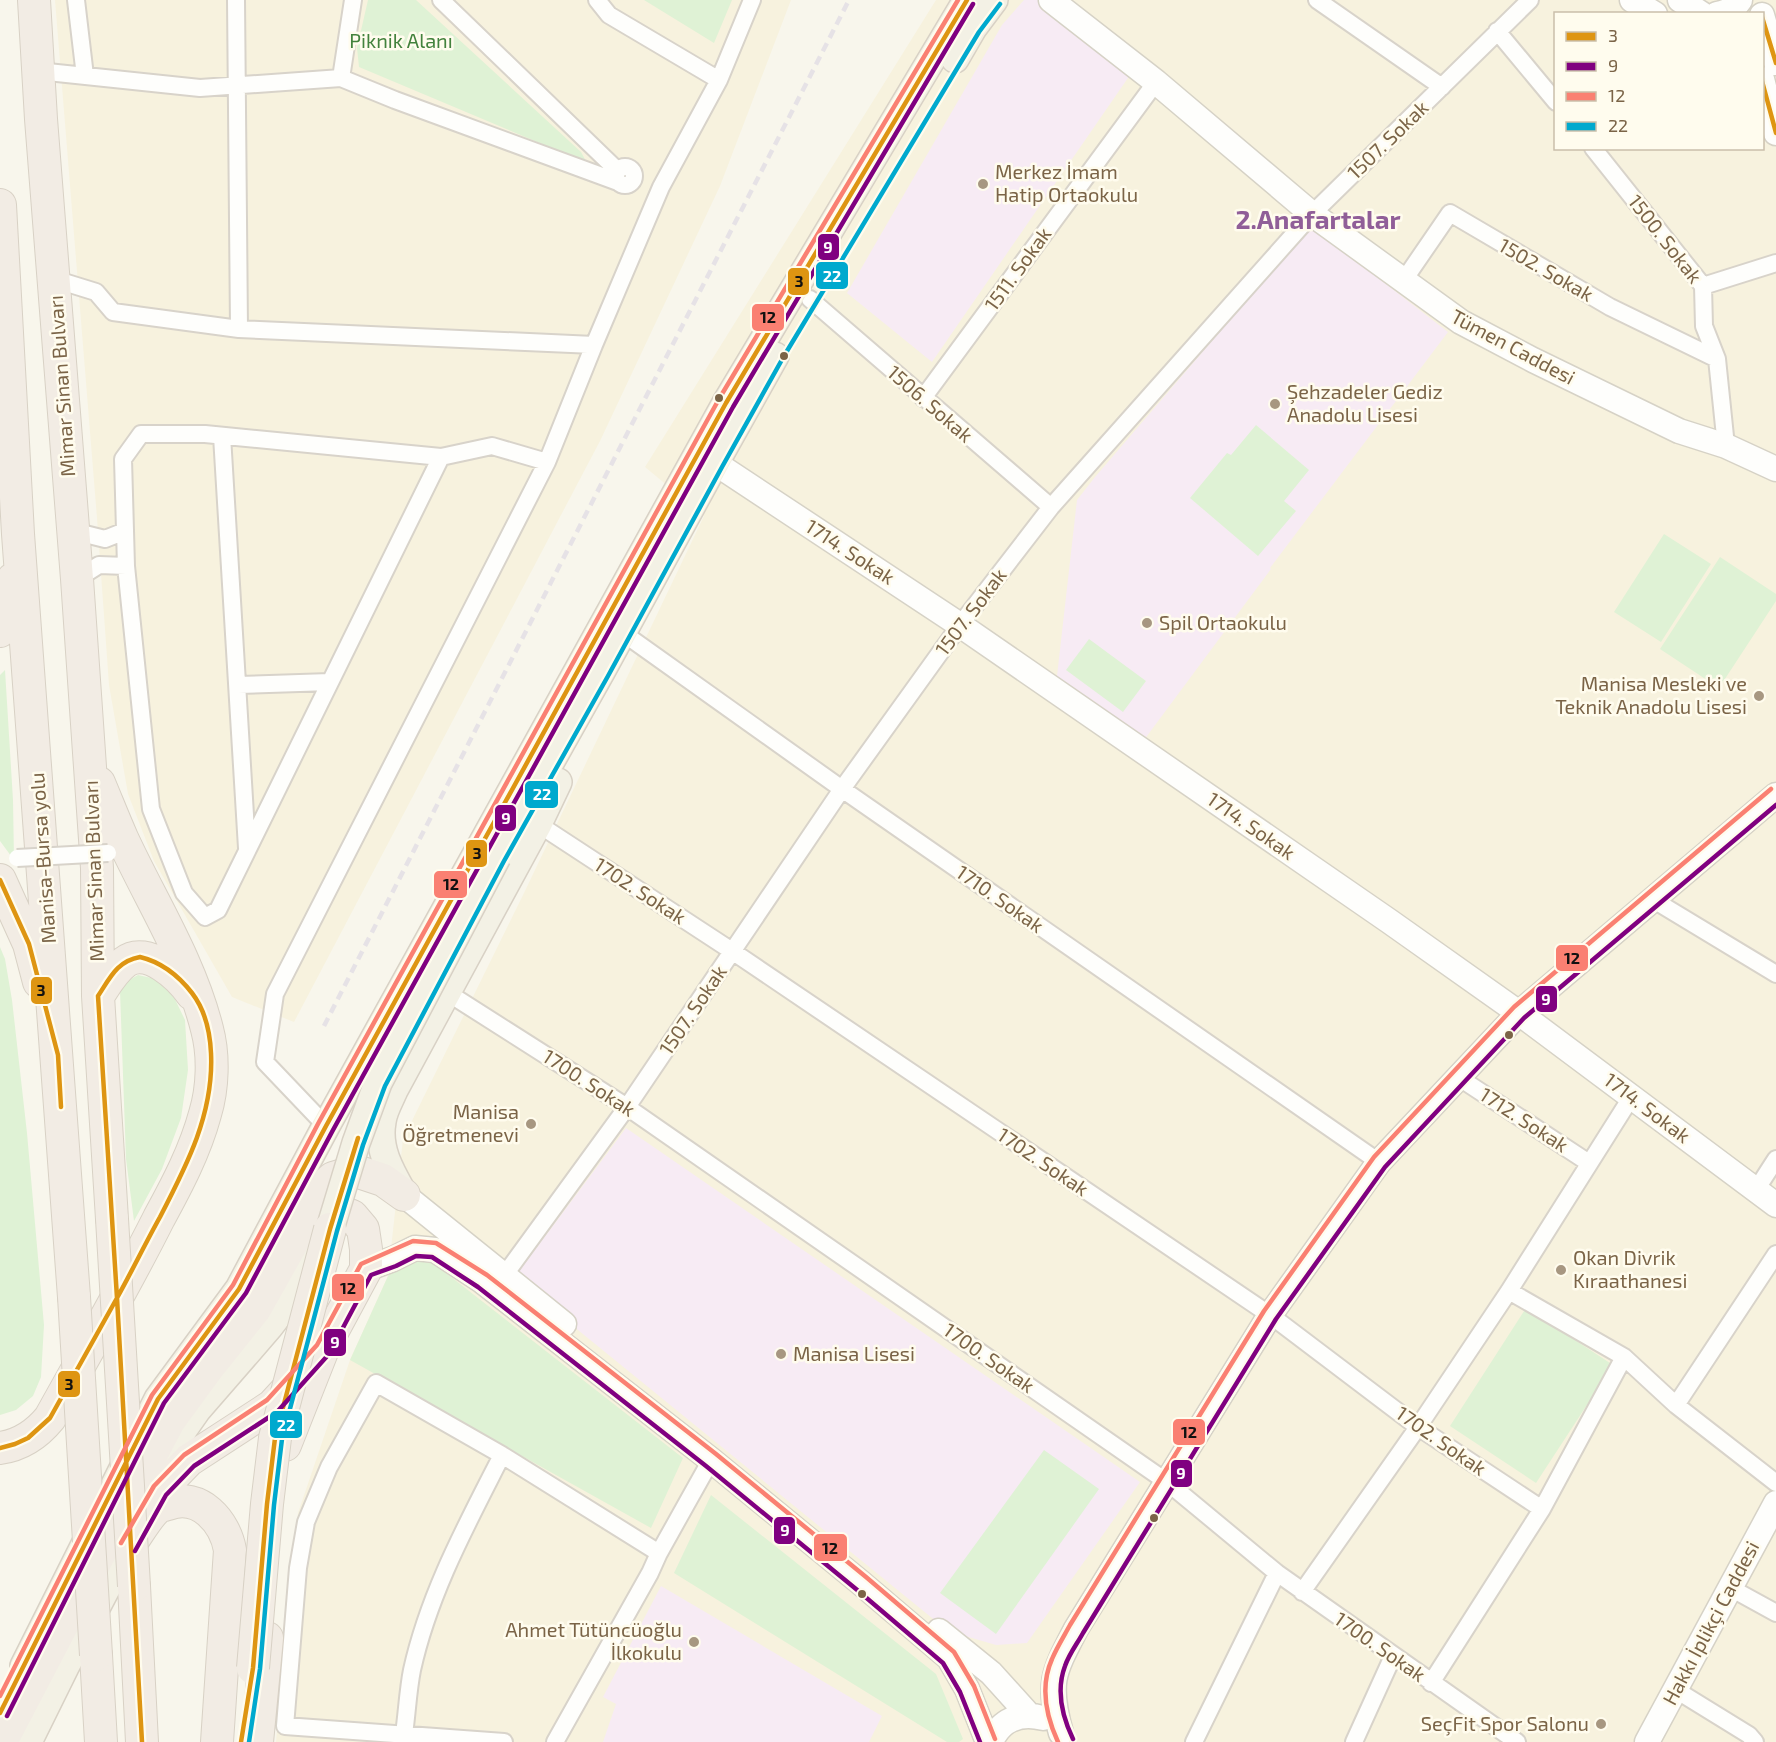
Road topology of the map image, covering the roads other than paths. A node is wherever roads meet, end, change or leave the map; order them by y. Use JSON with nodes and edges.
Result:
{"nodes":[{"id":1,"x":34,"y":0,"type":"edge"},
{"id":2,"x":76,"y":0,"type":"edge"},
{"id":3,"x":236,"y":0,"type":"edge"},
{"id":4,"x":353,"y":0,"type":"edge"},
{"id":5,"x":441,"y":0,"type":"edge"},
{"id":6,"x":597,"y":0,"type":"edge"},
{"id":7,"x":752,"y":0,"type":"edge"},
{"id":8,"x":967,"y":0,"type":"edge"},
{"id":9,"x":994,"y":0,"type":"edge"},
{"id":10,"x":1051,"y":0,"type":"edge"},
{"id":11,"x":1317,"y":0,"type":"edge"},
{"id":12,"x":1530,"y":0,"type":"edge"},
{"id":13,"x":1632,"y":0,"type":"edge"},
{"id":14,"x":1740,"y":0,"type":"edge"},
{"id":15,"x":1702,"y":10,"type":"edge"},
{"id":16,"x":1651,"y":12,"type":"edge"},
{"id":17,"x":1764,"y":23,"type":"edge"},
{"id":18,"x":1497,"y":31,"type":"junction"},
{"id":19,"x":1772,"y":57,"type":"edge"},
{"id":20,"x":38,"y":71,"type":"junction"},
{"id":21,"x":85,"y":76,"type":"junction"},
{"id":22,"x":1554,"y":77,"type":"edge"},
{"id":23,"x":341,"y":78,"type":"junction"},
{"id":24,"x":719,"y":80,"type":"junction"},
{"id":25,"x":1539,"y":81,"type":"junction"},
{"id":26,"x":1156,"y":82,"type":"junction"},
{"id":27,"x":236,"y":86,"type":"junction"},
{"id":28,"x":1764,"y":86,"type":"edge"},
{"id":29,"x":1442,"y":87,"type":"junction"},
{"id":30,"x":1554,"y":100,"type":"edge"},
{"id":31,"x":1776,"y":133,"type":"edge"},
{"id":32,"x":1595,"y":150,"type":"edge"},
{"id":33,"x":618,"y":176,"type":"junction"},
{"id":34,"x":662,"y":187,"type":"junction"},
{"id":35,"x":0,"y":205,"type":"edge"},
{"id":36,"x":1312,"y":213,"type":"junction"},
{"id":37,"x":1776,"y":262,"type":"edge"},
{"id":38,"x":54,"y":279,"type":"junction"},
{"id":39,"x":1404,"y":280,"type":"junction"},
{"id":40,"x":1703,"y":286,"type":"junction"},
{"id":41,"x":810,"y":299,"type":"junction"},
{"id":42,"x":239,"y":329,"type":"junction"},
{"id":43,"x":594,"y":345,"type":"junction"},
{"id":44,"x":1717,"y":359,"type":"junction"},
{"id":45,"x":923,"y":398,"type":"junction"},
{"id":46,"x":222,"y":436,"type":"junction"},
{"id":47,"x":1726,"y":446,"type":"junction"},
{"id":48,"x":441,"y":458,"type":"junction"},
{"id":49,"x":547,"y":462,"type":"junction"},
{"id":50,"x":715,"y":463,"type":"junction"},
{"id":51,"x":1776,"y":469,"type":"edge"},
{"id":52,"x":1051,"y":507,"type":"junction"},
{"id":53,"x":73,"y":531,"type":"junction"},
{"id":54,"x":124,"y":531,"type":"junction"},
{"id":55,"x":18,"y":534,"type":"junction"},
{"id":56,"x":126,"y":566,"type":"junction"},
{"id":57,"x":77,"y":579,"type":"junction"},
{"id":58,"x":960,"y":625,"type":"junction"},
{"id":59,"x":0,"y":632,"type":"edge"},
{"id":60,"x":622,"y":633,"type":"junction"},
{"id":61,"x":601,"y":672,"type":"junction"},
{"id":62,"x":330,"y":682,"type":"junction"},
{"id":63,"x":238,"y":685,"type":"junction"},
{"id":64,"x":89,"y":761,"type":"junction"},
{"id":65,"x":842,"y":789,"type":"junction"},
{"id":66,"x":1776,"y":795,"type":"edge"},
{"id":67,"x":538,"y":824,"type":"junction"},
{"id":68,"x":248,"y":849,"type":"junction"},
{"id":69,"x":108,"y":853,"type":"dead end"},
{"id":70,"x":9,"y":869,"type":"edge"},
{"id":71,"x":1653,"y":900,"type":"junction"},
{"id":72,"x":732,"y":951,"type":"junction"},
{"id":73,"x":1776,"y":974,"type":"edge"},
{"id":74,"x":448,"y":993,"type":"junction"},
{"id":75,"x":98,"y":996,"type":"junction"},
{"id":76,"x":201,"y":1007,"type":"junction"},
{"id":77,"x":1519,"y":1013,"type":"junction"},
{"id":78,"x":58,"y":1055,"type":"junction"},
{"id":79,"x":1458,"y":1077,"type":"junction"},
{"id":80,"x":1632,"y":1096,"type":"junction"},
{"id":81,"x":627,"y":1107,"type":"junction"},
{"id":82,"x":326,"y":1126,"type":"junction"},
{"id":83,"x":1776,"y":1159,"type":"edge"},
{"id":84,"x":1379,"y":1162,"type":"junction"},
{"id":85,"x":1589,"y":1163,"type":"junction"},
{"id":86,"x":1756,"y":1191,"type":"junction"},
{"id":87,"x":404,"y":1195,"type":"junction"},
{"id":88,"x":1776,"y":1205,"type":"edge"},
{"id":89,"x":330,"y":1229,"type":"junction"},
{"id":90,"x":291,"y":1245,"type":"junction"},
{"id":91,"x":1776,"y":1254,"type":"edge"},
{"id":92,"x":366,"y":1269,"type":"junction"},
{"id":93,"x":499,"y":1283,"type":"junction"},
{"id":94,"x":1509,"y":1291,"type":"junction"},
{"id":95,"x":1270,"y":1316,"type":"junction"},
{"id":96,"x":323,"y":1348,"type":"junction"},
{"id":97,"x":1624,"y":1357,"type":"junction"},
{"id":98,"x":1676,"y":1405,"type":"junction"},
{"id":99,"x":1418,"y":1427,"type":"junction"},
{"id":100,"x":0,"y":1448,"type":"edge"},
{"id":101,"x":502,"y":1455,"type":"junction"},
{"id":102,"x":711,"y":1460,"type":"junction"},
{"id":103,"x":1167,"y":1482,"type":"junction"},
{"id":104,"x":1776,"y":1483,"type":"edge"},
{"id":105,"x":1776,"y":1503,"type":"edge"},
{"id":106,"x":1542,"y":1509,"type":"junction"},
{"id":107,"x":128,"y":1547,"type":"junction"},
{"id":108,"x":659,"y":1553,"type":"junction"},
{"id":109,"x":1277,"y":1573,"type":"junction"},
{"id":110,"x":1730,"y":1586,"type":"junction"},
{"id":111,"x":1302,"y":1592,"type":"junction"},
{"id":112,"x":1776,"y":1613,"type":"edge"},
{"id":113,"x":1393,"y":1656,"type":"junction"},
{"id":114,"x":1431,"y":1683,"type":"junction"},
{"id":115,"x":1676,"y":1689,"type":"junction"},
{"id":116,"x":0,"y":1713,"type":"edge"},
{"id":117,"x":1029,"y":1715,"type":"junction"},
{"id":118,"x":404,"y":1734,"type":"junction"},
{"id":119,"x":1063,"y":1737,"type":"edge"},
{"id":120,"x":1,"y":1742,"type":"edge"},
{"id":121,"x":28,"y":1742,"type":"edge"},
{"id":122,"x":101,"y":1742,"type":"edge"},
{"id":123,"x":142,"y":1742,"type":"edge"},
{"id":124,"x":217,"y":1742,"type":"edge"},
{"id":125,"x":241,"y":1742,"type":"edge"},
{"id":126,"x":257,"y":1742,"type":"edge"},
{"id":127,"x":504,"y":1742,"type":"edge"},
{"id":128,"x":555,"y":1742,"type":"edge"},
{"id":129,"x":990,"y":1742,"type":"edge"},
{"id":130,"x":1194,"y":1742,"type":"edge"},
{"id":131,"x":1354,"y":1742,"type":"edge"},
{"id":132,"x":1517,"y":1742,"type":"edge"},
{"id":133,"x":1647,"y":1742,"type":"edge"},
{"id":134,"x":1755,"y":1742,"type":"edge"}],
"edges":[{"from":1,"to":20,"type":"highway","name":"Mimar Sinan Bulvarı"},
{"from":2,"to":21,"type":"street"},
{"from":3,"to":27,"type":"street"},
{"from":4,"to":23,"type":"street"},
{"from":5,"to":33,"type":"street"},
{"from":6,"to":24,"type":"street"},
{"from":7,"to":24,"type":"street"},
{"from":8,"to":82,"type":"main road"},
{"from":9,"to":41,"type":"main road"},
{"from":10,"to":26,"type":"main road","name":"Tümen Caddesi"},
{"from":11,"to":29,"type":"street"},
{"from":12,"to":18,"type":"street","name":"1507. Sokak"},
{"from":13,"to":16,"type":"main road"},
{"from":14,"to":15,"type":"main road"},
{"from":17,"to":19,"type":"main road"},
{"from":18,"to":25,"type":"street"},
{"from":18,"to":29,"type":"street","name":"1507. Sokak"},
{"from":20,"to":21,"type":"street"},
{"from":20,"to":38,"type":"highway","name":"Mimar Sinan Bulvarı"},
{"from":21,"to":27,"type":"street"},
{"from":22,"to":25,"type":"street"},
{"from":23,"to":27,"type":"street"},
{"from":23,"to":33,"type":"street"},
{"from":24,"to":34,"type":"street"},
{"from":25,"to":30,"type":"street"},
{"from":26,"to":36,"type":"main road","name":"Tümen Caddesi"},
{"from":26,"to":45,"type":"street","name":"1511. Sokak"},
{"from":27,"to":42,"type":"street"},
{"from":28,"to":31,"type":"main road"},
{"from":29,"to":36,"type":"street","name":"1507. Sokak"},
{"from":32,"to":40,"type":"street","name":"1500. Sokak"},
{"from":33,"to":34,"type":"street"},
{"from":34,"to":43,"type":"street"},
{"from":35,"to":55,"type":"highway","name":"Manisa-Bursa yolu"},
{"from":36,"to":39,"type":"main road","name":"Tümen Caddesi"},
{"from":36,"to":52,"type":"street","name":"1507. Sokak"},
{"from":37,"to":40,"type":"street"},
{"from":38,"to":42,"type":"street"},
{"from":38,"to":53,"type":"highway","name":"Mimar Sinan Bulvarı"},
{"from":39,"to":44,"type":"street","name":"1502. Sokak"},
{"from":39,"to":47,"type":"main road","name":"Tümen Caddesi"},
{"from":40,"to":44,"type":"street","name":"1500. Sokak"},
{"from":41,"to":45,"type":"street","name":"1506. Sokak"},
{"from":41,"to":50,"type":"main road"},
{"from":42,"to":43,"type":"street"},
{"from":43,"to":49,"type":"street"},
{"from":44,"to":47,"type":"street","name":"1500. Sokak"},
{"from":45,"to":52,"type":"street","name":"1506. Sokak"},
{"from":46,"to":48,"type":"street"},
{"from":46,"to":54,"type":"street"},
{"from":46,"to":63,"type":"street"},
{"from":47,"to":51,"type":"main road","name":"Tümen Caddesi"},
{"from":48,"to":49,"type":"street"},
{"from":48,"to":62,"type":"street"},
{"from":49,"to":82,"type":"street"},
{"from":50,"to":58,"type":"main road","name":"1714. Sokak"},
{"from":50,"to":60,"type":"main road"},
{"from":52,"to":58,"type":"street","name":"1507. Sokak"},
{"from":53,"to":54,"type":"street"},
{"from":53,"to":57,"type":"highway","name":"Mimar Sinan Bulvarı"},
{"from":54,"to":56,"type":"street"},
{"from":55,"to":59,"type":"highway"},
{"from":55,"to":78,"type":"highway","name":"Manisa-Bursa yolu"},
{"from":56,"to":57,"type":"street"},
{"from":56,"to":68,"type":"street"},
{"from":57,"to":64,"type":"highway","name":"Mimar Sinan Bulvarı"},
{"from":58,"to":65,"type":"street","name":"1507. Sokak"},
{"from":58,"to":77,"type":"main road","name":"1714. Sokak"},
{"from":60,"to":61,"type":"main road"},
{"from":60,"to":65,"type":"street","name":"1710. Sokak"},
{"from":61,"to":67,"type":"main road"},
{"from":61,"to":89,"type":"main road","bridge":true},
{"from":62,"to":63,"type":"street"},
{"from":62,"to":68,"type":"street"},
{"from":63,"to":68,"type":"street"},
{"from":64,"to":75,"type":"highway","name":"Mimar Sinan Bulvarı"},
{"from":64,"to":76,"type":"highway"},
{"from":65,"to":72,"type":"street","name":"1507. Sokak"},
{"from":65,"to":84,"type":"street","name":"1710. Sokak"},
{"from":66,"to":71,"type":"main road"},
{"from":67,"to":72,"type":"street","name":"1702. Sokak"},
{"from":67,"to":74,"type":"main road"},
{"from":69,"to":70,"type":"street","bridge":true},
{"from":70,"to":78,"type":"highway"},
{"from":71,"to":73,"type":"street"},
{"from":71,"to":77,"type":"main road"},
{"from":72,"to":81,"type":"street","name":"1507. Sokak"},
{"from":72,"to":95,"type":"street","name":"1702. Sokak"},
{"from":74,"to":81,"type":"street","name":"1700. Sokak"},
{"from":74,"to":87,"type":"main road"},
{"from":75,"to":76,"type":"highway"},
{"from":75,"to":123,"type":"highway","name":"Mimar Sinan Bulvarı","bridge":true},
{"from":76,"to":100,"type":"highway"},
{"from":77,"to":79,"type":"main road"},
{"from":77,"to":80,"type":"main road","name":"1714. Sokak"},
{"from":78,"to":122,"type":"highway","name":"Manisa-Bursa yolu","bridge":true},
{"from":79,"to":84,"type":"main road"},
{"from":79,"to":85,"type":"street","name":"1712. Sokak"},
{"from":80,"to":85,"type":"street"},
{"from":80,"to":86,"type":"main road","name":"1714. Sokak"},
{"from":81,"to":93,"type":"street","name":"1507. Sokak"},
{"from":81,"to":103,"type":"street","name":"1700. Sokak"},
{"from":82,"to":116,"type":"main road"},
{"from":83,"to":86,"type":"street"},
{"from":84,"to":95,"type":"main road"},
{"from":85,"to":94,"type":"street"},
{"from":86,"to":88,"type":"main road","name":"1714. Sokak"},
{"from":87,"to":90,"type":"highway"},
{"from":87,"to":93,"type":"main road"},
{"from":89,"to":107,"type":"main road","bridge":true},
{"from":89,"to":125,"type":"highway","bridge":true},
{"from":90,"to":92,"type":"highway"},
{"from":90,"to":120,"type":"highway"},
{"from":91,"to":98,"type":"street"},
{"from":92,"to":93,"type":"main road"},
{"from":92,"to":96,"type":"highway"},
{"from":93,"to":102,"type":"main road"},
{"from":93,"to":117,"type":"main road"},
{"from":94,"to":97,"type":"street"},
{"from":94,"to":99,"type":"street"},
{"from":95,"to":99,"type":"street","name":"1702. Sokak"},
{"from":95,"to":103,"type":"main road"},
{"from":96,"to":107,"type":"highway"},
{"from":96,"to":126,"type":"highway"},
{"from":97,"to":98,"type":"street"},
{"from":97,"to":106,"type":"street"},
{"from":98,"to":104,"type":"street"},
{"from":99,"to":106,"type":"street","name":"1702. Sokak"},
{"from":99,"to":111,"type":"street"},
{"from":101,"to":108,"type":"street"},
{"from":101,"to":118,"type":"street"},
{"from":101,"to":118,"type":"street"},
{"from":102,"to":108,"type":"street"},
{"from":102,"to":129,"type":"main road"},
{"from":103,"to":109,"type":"street","name":"1700. Sokak"},
{"from":103,"to":119,"type":"main road"},
{"from":105,"to":110,"type":"main road","name":"Hakkı İplikçi Caddesi"},
{"from":106,"to":114,"type":"street"},
{"from":107,"to":121,"type":"main road"},
{"from":107,"to":124,"type":"highway"},
{"from":108,"to":128,"type":"street"},
{"from":109,"to":111,"type":"street","name":"1700. Sokak"},
{"from":109,"to":130,"type":"street"},
{"from":110,"to":112,"type":"street"},
{"from":110,"to":115,"type":"main road","name":"Hakkı İplikçi Caddesi"},
{"from":111,"to":113,"type":"street","name":"1700. Sokak"},
{"from":113,"to":114,"type":"street","name":"1700. Sokak"},
{"from":113,"to":131,"type":"street"},
{"from":114,"to":132,"type":"street","name":"1700. Sokak"},
{"from":115,"to":133,"type":"main road","name":"Hakkı İplikçi Caddesi"},
{"from":115,"to":134,"type":"street"},
{"from":117,"to":119,"type":"main road"},
{"from":117,"to":129,"type":"main road"},
{"from":118,"to":127,"type":"street"}]}
